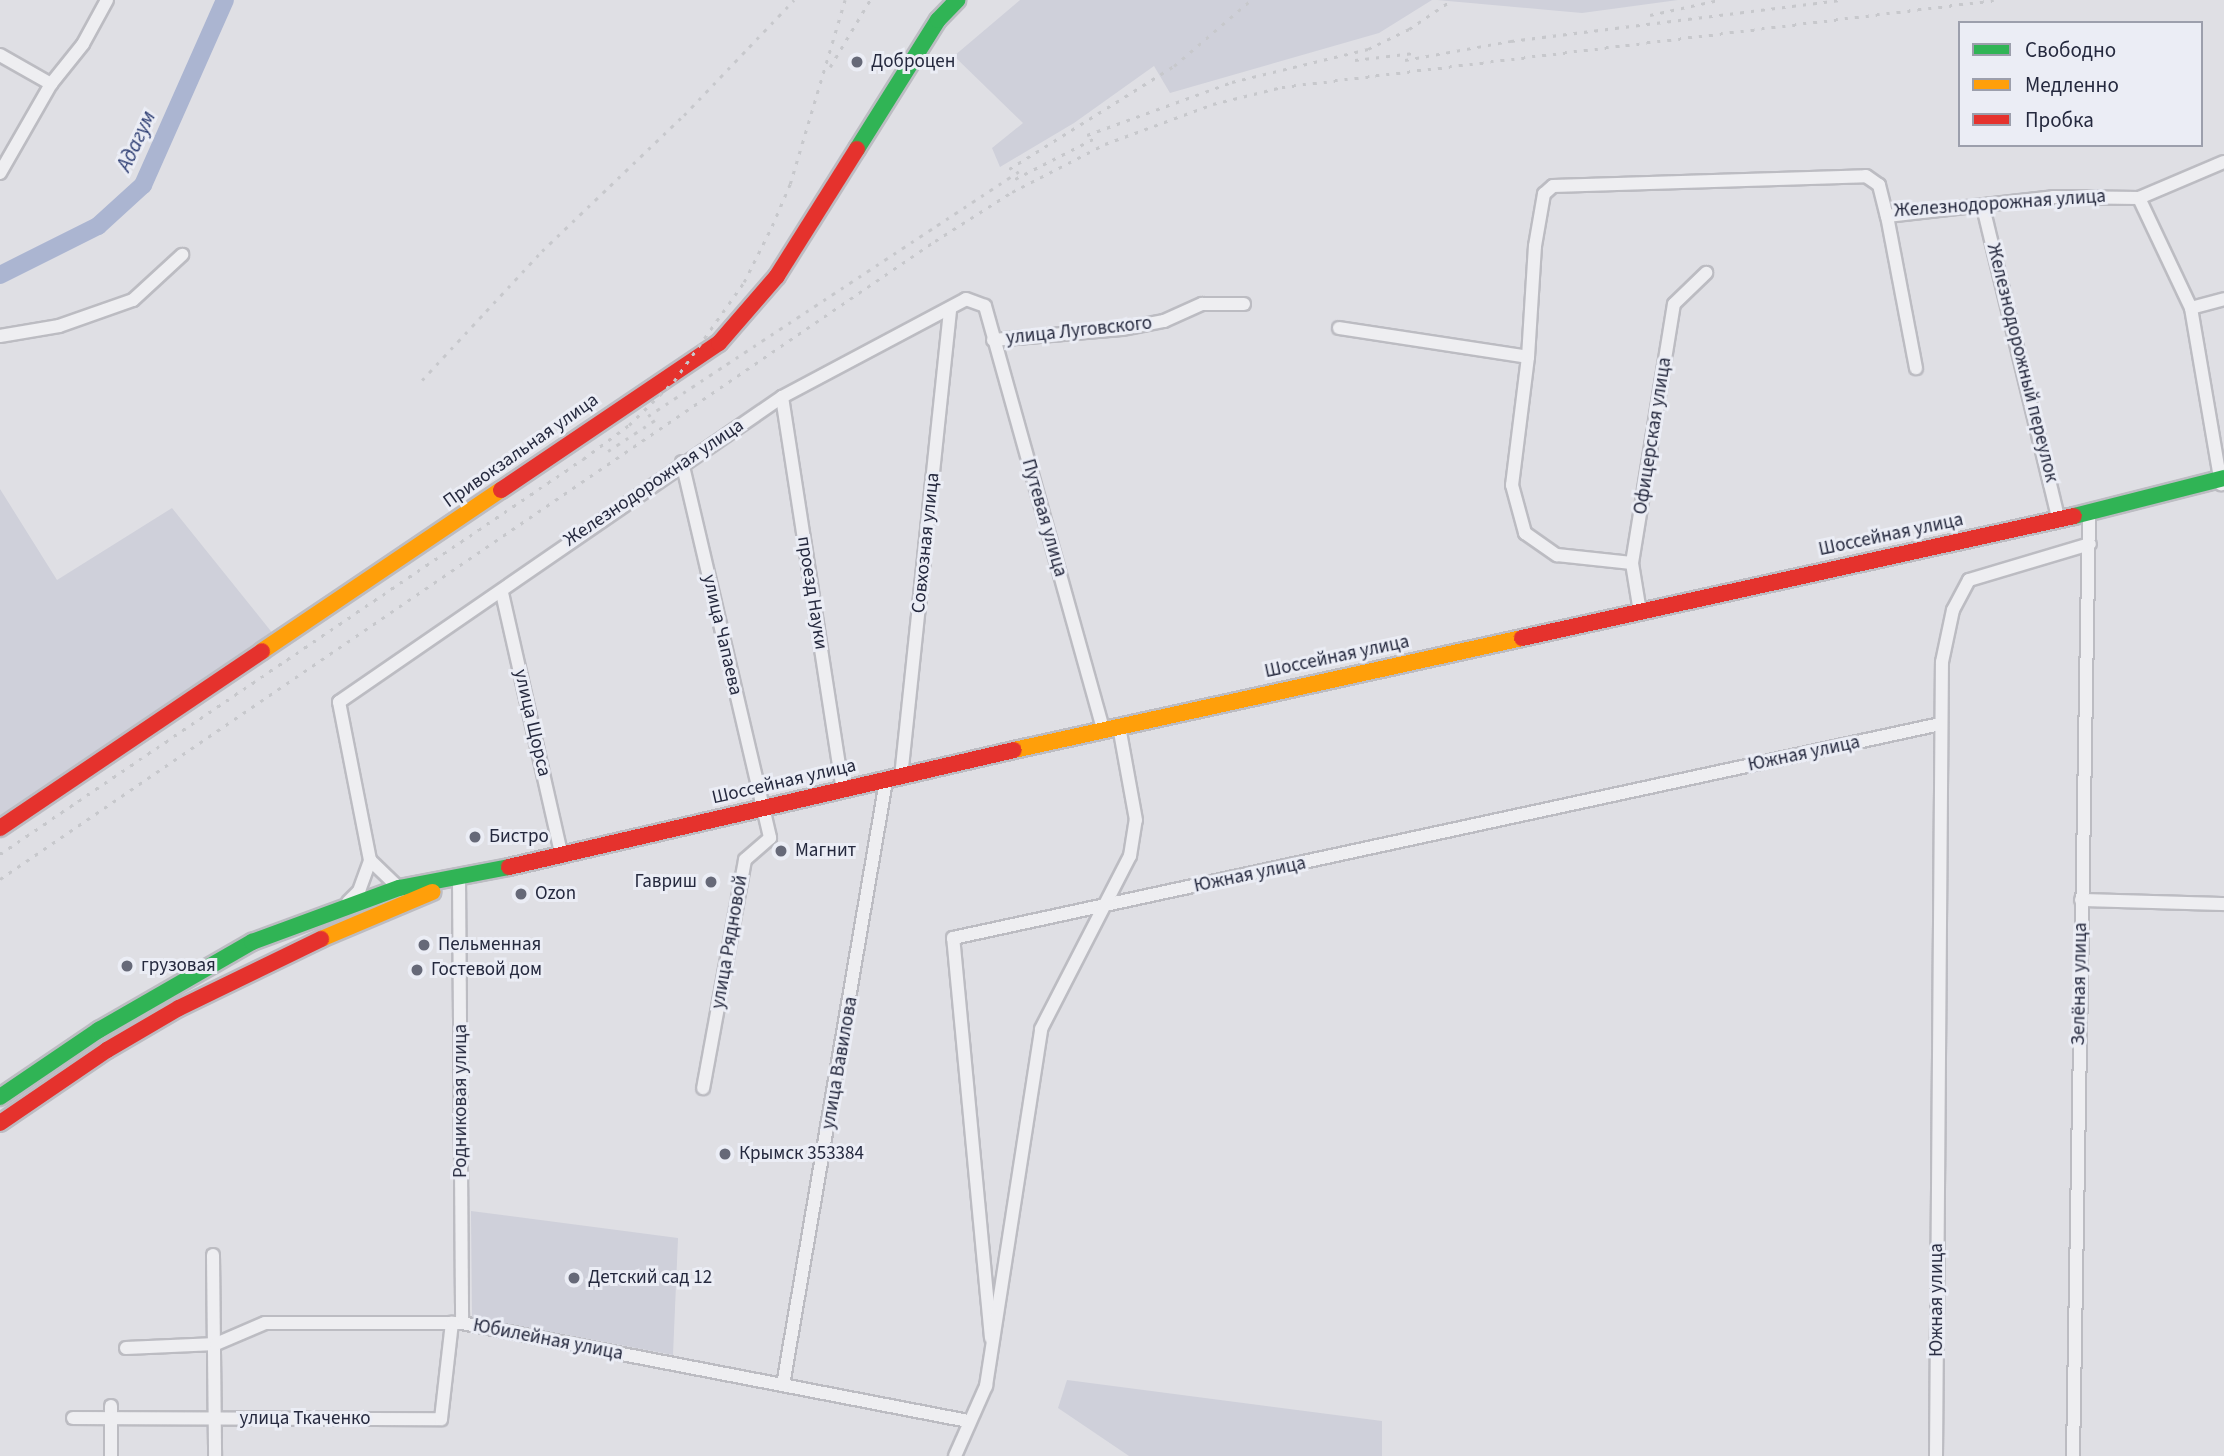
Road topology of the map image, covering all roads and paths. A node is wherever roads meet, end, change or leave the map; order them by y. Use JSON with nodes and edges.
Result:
{"nodes":[{"id":1,"x":107,"y":0,"type":"edge"},
{"id":2,"x":957,"y":0,"type":"edge"},
{"id":3,"x":0,"y":55,"type":"edge"},
{"id":4,"x":51,"y":84,"type":"junction"},
{"id":5,"x":2224,"y":162,"type":"edge"},
{"id":6,"x":0,"y":173,"type":"edge"},
{"id":7,"x":2139,"y":198,"type":"junction"},
{"id":8,"x":1983,"y":207,"type":"junction"},
{"id":9,"x":1887,"y":216,"type":"junction"},
{"id":10,"x":182,"y":255,"type":"dead end"},
{"id":11,"x":1706,"y":274,"type":"dead end"},
{"id":12,"x":2224,"y":299,"type":"edge"},
{"id":13,"x":1244,"y":304,"type":"dead end"},
{"id":14,"x":985,"y":306,"type":"joint"},
{"id":15,"x":2191,"y":308,"type":"junction"},
{"id":16,"x":950,"y":309,"type":"junction"},
{"id":17,"x":1339,"y":328,"type":"dead end"},
{"id":18,"x":0,"y":335,"type":"edge"},
{"id":19,"x":993,"y":340,"type":"junction"},
{"id":20,"x":1528,"y":357,"type":"junction"},
{"id":21,"x":1916,"y":369,"type":"dead end"},
{"id":22,"x":782,"y":397,"type":"junction"},
{"id":23,"x":682,"y":461,"type":"junction"},
{"id":24,"x":2222,"y":481,"type":"edge"},
{"id":25,"x":2089,"y":513,"type":"junction"},
{"id":26,"x":2059,"y":520,"type":"junction"},
{"id":27,"x":2090,"y":544,"type":"junction"},
{"id":28,"x":1632,"y":563,"type":"junction"},
{"id":29,"x":502,"y":593,"type":"junction"},
{"id":30,"x":1640,"y":612,"type":"junction"},
{"id":31,"x":1940,"y":724,"type":"junction"},
{"id":32,"x":1111,"y":728,"type":"junction"},
{"id":33,"x":893,"y":779,"type":"junction"},
{"id":34,"x":843,"y":790,"type":"junction"},
{"id":35,"x":761,"y":808,"type":"junction"},
{"id":36,"x":0,"y":828,"type":"edge"},
{"id":37,"x":561,"y":853,"type":"junction"},
{"id":38,"x":370,"y":860,"type":"junction"},
{"id":39,"x":459,"y":878,"type":"junction"},
{"id":40,"x":399,"y":888,"type":"junction"},
{"id":41,"x":2081,"y":900,"type":"junction"},
{"id":42,"x":345,"y":904,"type":"junction"},
{"id":43,"x":2224,"y":904,"type":"edge"},
{"id":44,"x":1105,"y":907,"type":"junction"},
{"id":45,"x":704,"y":1088,"type":"dead end"},
{"id":46,"x":0,"y":1097,"type":"edge"},
{"id":47,"x":0,"y":1123,"type":"edge"},
{"id":48,"x":213,"y":1255,"type":"dead end"},
{"id":49,"x":457,"y":1323,"type":"junction"},
{"id":50,"x":991,"y":1338,"type":"junction"},
{"id":51,"x":216,"y":1344,"type":"junction"},
{"id":52,"x":126,"y":1349,"type":"dead end"},
{"id":53,"x":783,"y":1385,"type":"junction"},
{"id":54,"x":111,"y":1412,"type":"junction"},
{"id":55,"x":73,"y":1418,"type":"dead end"},
{"id":56,"x":214,"y":1419,"type":"junction"},
{"id":57,"x":968,"y":1421,"type":"junction"},
{"id":58,"x":111,"y":1456,"type":"edge"},
{"id":59,"x":215,"y":1456,"type":"edge"},
{"id":60,"x":955,"y":1456,"type":"edge"},
{"id":61,"x":1936,"y":1456,"type":"edge"},
{"id":62,"x":2073,"y":1456,"type":"edge"}],
"edges":[{"from":1,"to":4,"type":"street"},
{"from":2,"to":36,"type":"main road","name":"Привокзальная улица"},
{"from":3,"to":4,"type":"street"},
{"from":4,"to":6,"type":"street"},
{"from":5,"to":7,"type":"street","name":"Железнодорожная улица"},
{"from":7,"to":8,"type":"street","name":"Железнодорожная улица"},
{"from":7,"to":15,"type":"street"},
{"from":8,"to":9,"type":"street","name":"Железнодорожная улица"},
{"from":8,"to":26,"type":"street","name":"Железнодорожный переулок"},
{"from":9,"to":20,"type":"street","name":"Железнодорожная улица"},
{"from":9,"to":21,"type":"street"},
{"from":10,"to":18,"type":"street"},
{"from":11,"to":28,"type":"street","name":"Офицерская улица"},
{"from":12,"to":15,"type":"street"},
{"from":13,"to":19,"type":"street","name":"улица Луговского"},
{"from":14,"to":16,"type":"street","name":"Железнодорожная улица"},
{"from":14,"to":19,"type":"street","name":"Путевая улица"},
{"from":15,"to":24,"type":"street"},
{"from":16,"to":22,"type":"street","name":"Железнодорожная улица"},
{"from":16,"to":33,"type":"street","name":"Совхозная улица"},
{"from":17,"to":20,"type":"street"},
{"from":19,"to":32,"type":"street","name":"Путевая улица"},
{"from":20,"to":28,"type":"street"},
{"from":22,"to":23,"type":"street","name":"Железнодорожная улица"},
{"from":22,"to":34,"type":"street","name":"проезд Науки"},
{"from":23,"to":29,"type":"street","name":"Железнодорожная улица"},
{"from":23,"to":35,"type":"street","name":"улица Чапаева"},
{"from":24,"to":25,"type":"main road","name":"Шоссейная улица"},
{"from":25,"to":26,"type":"main road","name":"Шоссейная улица"},
{"from":25,"to":27,"type":"street","name":"Зелёная улица"},
{"from":26,"to":30,"type":"main road","name":"Шоссейная улица"},
{"from":27,"to":31,"type":"street","name":"Южная улица"},
{"from":27,"to":41,"type":"street","name":"Зелёная улица"},
{"from":28,"to":30,"type":"street","name":"Офицерская улица"},
{"from":29,"to":37,"type":"street","name":"улица Щорса"},
{"from":29,"to":38,"type":"street","name":"Железнодорожная улица"},
{"from":30,"to":32,"type":"main road","name":"Шоссейная улица"},
{"from":31,"to":44,"type":"street","name":"Южная улица"},
{"from":31,"to":61,"type":"street","name":"Южная улица"},
{"from":32,"to":33,"type":"main road","name":"Шоссейная улица"},
{"from":32,"to":44,"type":"street","name":"Путевая улица"},
{"from":33,"to":34,"type":"main road","name":"Шоссейная улица"},
{"from":33,"to":53,"type":"street","name":"улица Вавилова"},
{"from":34,"to":35,"type":"main road","name":"Шоссейная улица"},
{"from":35,"to":37,"type":"main road","name":"Шоссейная улица"},
{"from":35,"to":45,"type":"street","name":"улица Рядновой"},
{"from":37,"to":39,"type":"main road","name":"Шоссейная улица"},
{"from":38,"to":40,"type":"street"},
{"from":38,"to":42,"type":"street"},
{"from":39,"to":40,"type":"main road"},
{"from":39,"to":47,"type":"main road"},
{"from":39,"to":49,"type":"street","name":"Родниковая улица"},
{"from":40,"to":42,"type":"main road"},
{"from":41,"to":43,"type":"street"},
{"from":41,"to":62,"type":"street","name":"Зелёная улица"},
{"from":42,"to":46,"type":"main road"},
{"from":44,"to":50,"type":"street","name":"Путевая улица"},
{"from":44,"to":50,"type":"street","name":"Южная улица"},
{"from":48,"to":51,"type":"street"},
{"from":49,"to":51,"type":"street","name":"Юбилейная улица"},
{"from":49,"to":53,"type":"street","name":"Юбилейная улица"},
{"from":49,"to":56,"type":"street","name":"улица Ткаченко"},
{"from":50,"to":57,"type":"street"},
{"from":51,"to":52,"type":"street","name":"Юбилейная улица"},
{"from":51,"to":56,"type":"street"},
{"from":53,"to":57,"type":"street","name":"Юбилейная улица"},
{"from":54,"to":55,"type":"street","name":"улица Ткаченко"},
{"from":54,"to":56,"type":"street","name":"улица Ткаченко"},
{"from":54,"to":58,"type":"street"},
{"from":56,"to":59,"type":"street"},
{"from":57,"to":60,"type":"street"}]}
